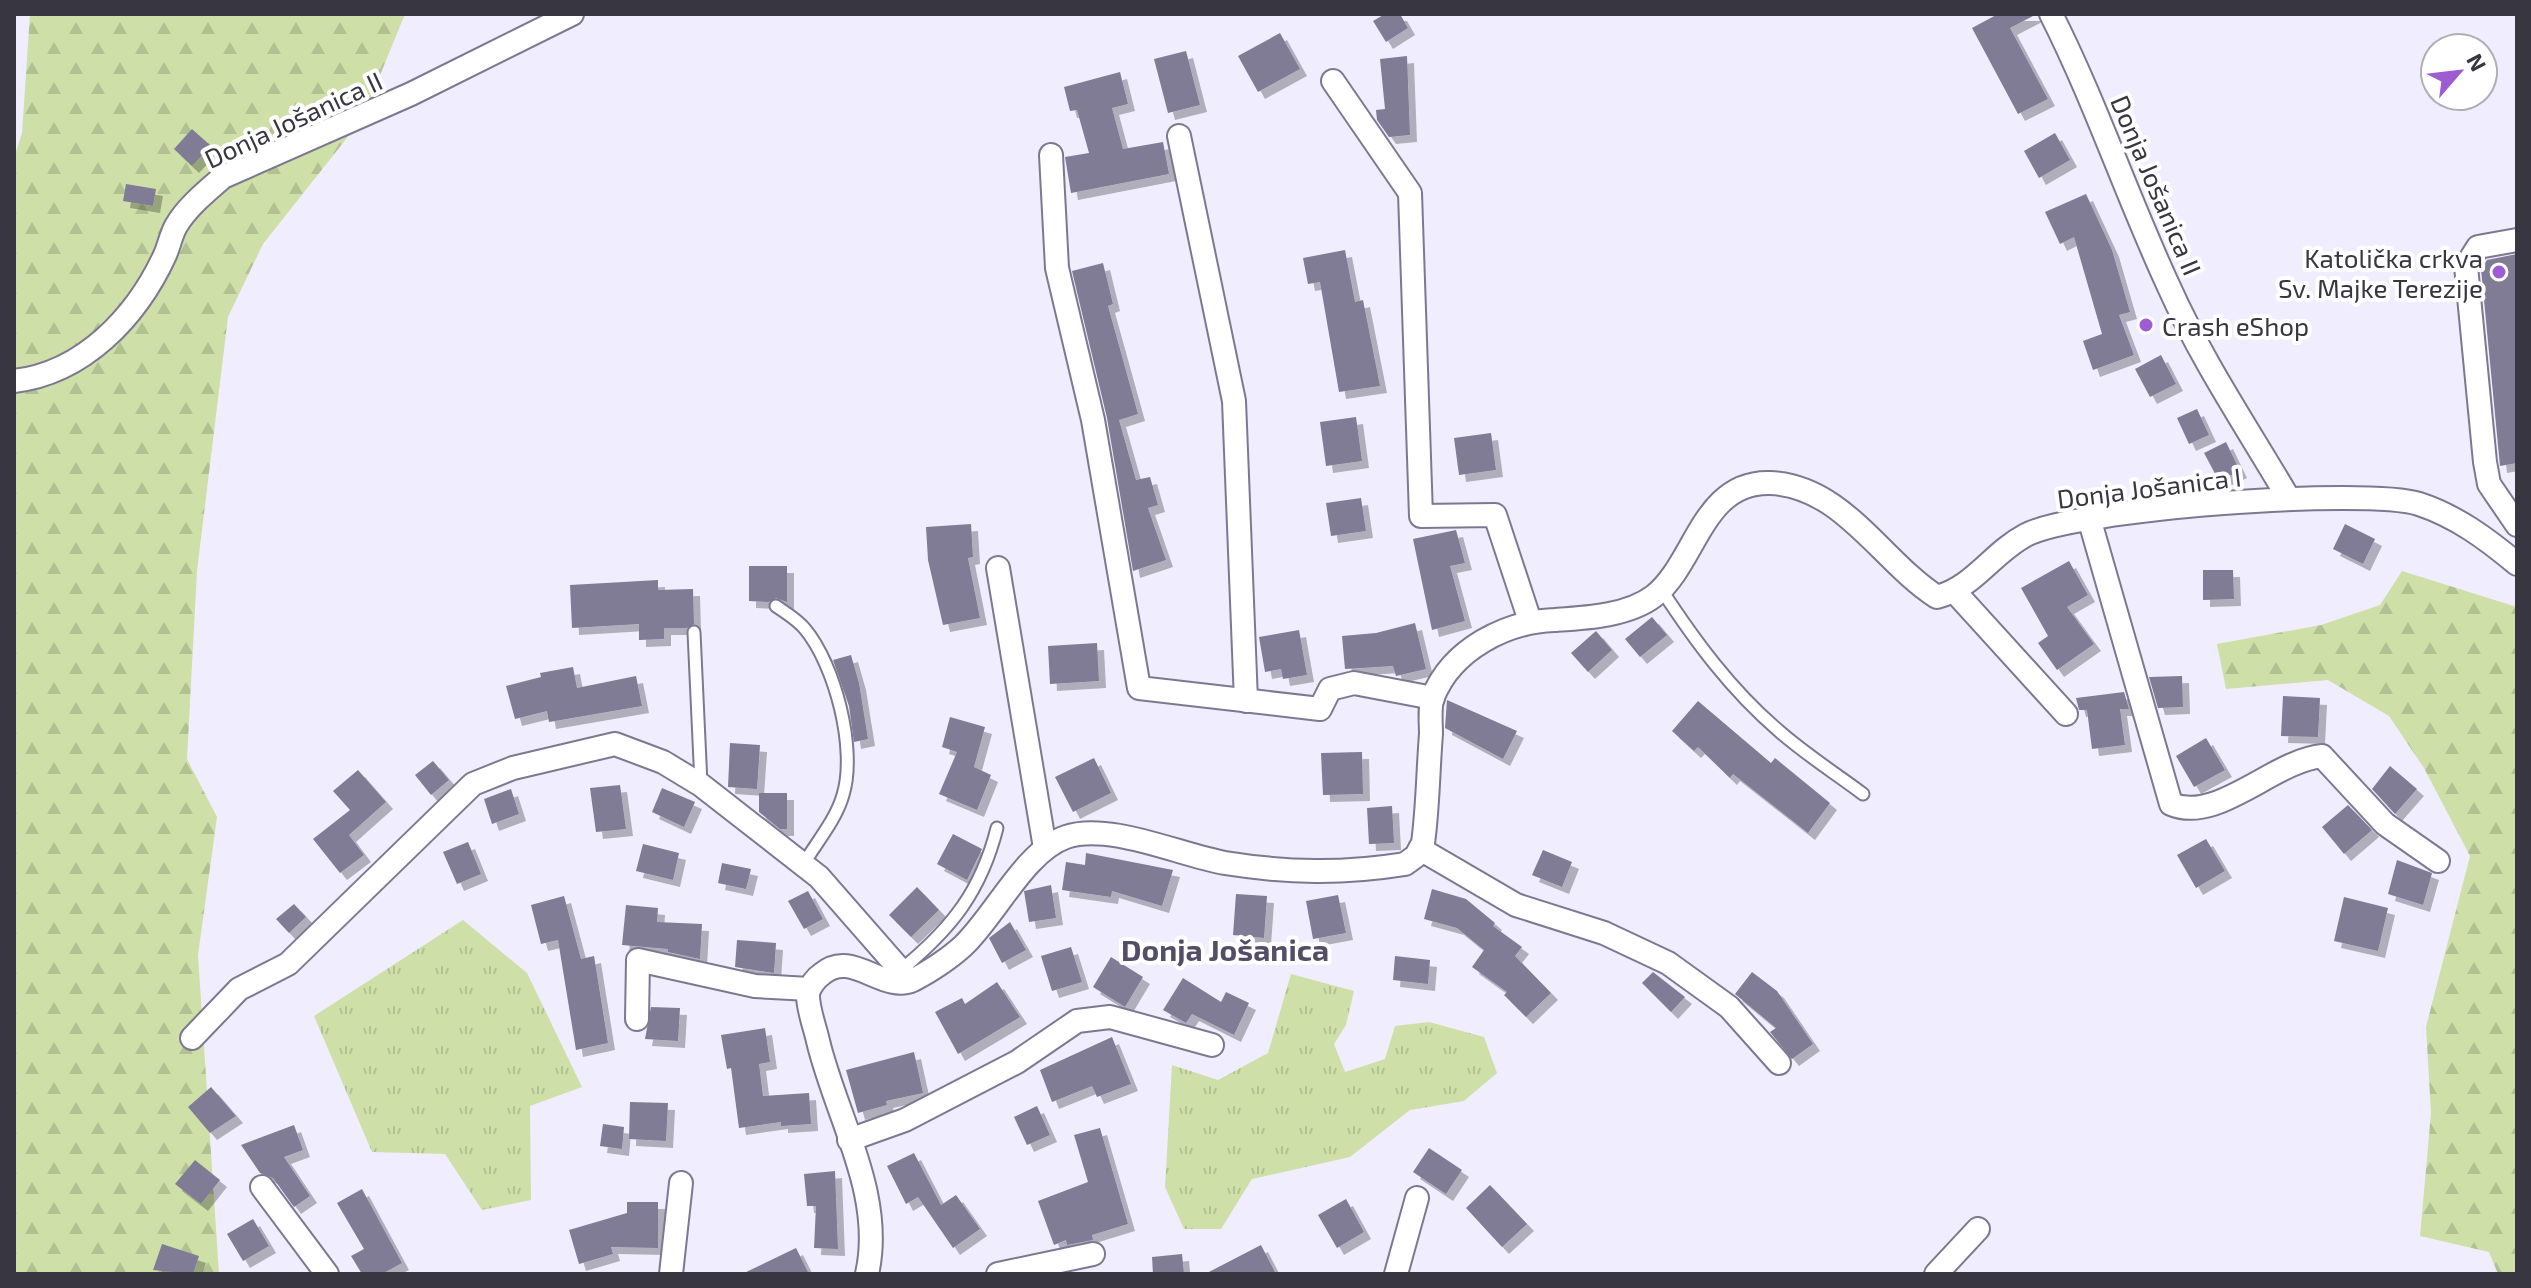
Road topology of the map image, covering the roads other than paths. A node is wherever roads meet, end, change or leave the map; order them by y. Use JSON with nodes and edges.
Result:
{"nodes":[{"id":1,"x":572,"y":14,"type":"edge"},
{"id":2,"x":2051,"y":14,"type":"edge"},
{"id":3,"x":1333,"y":81,"type":"dead end"},
{"id":4,"x":1179,"y":136,"type":"dead end"},
{"id":5,"x":1051,"y":155,"type":"dead end"},
{"id":6,"x":2517,"y":240,"type":"edge"},
{"id":7,"x":14,"y":381,"type":"edge"},
{"id":8,"x":2289,"y":499,"type":"junction"},
{"id":9,"x":2089,"y":518,"type":"junction"},
{"id":10,"x":2517,"y":525,"type":"edge"},
{"id":11,"x":2517,"y":564,"type":"edge"},
{"id":12,"x":998,"y":568,"type":"dead end"},
{"id":13,"x":1661,"y":589,"type":"junction"},
{"id":14,"x":1955,"y":592,"type":"junction"},
{"id":15,"x":776,"y":606,"type":"dead end"},
{"id":16,"x":1530,"y":621,"type":"junction"},
{"id":17,"x":694,"y":632,"type":"dead end"},
{"id":18,"x":1433,"y":698,"type":"junction"},
{"id":19,"x":1246,"y":701,"type":"junction"},
{"id":20,"x":2066,"y":714,"type":"dead end"},
{"id":21,"x":701,"y":785,"type":"junction"},
{"id":22,"x":1863,"y":794,"type":"dead end"},
{"id":23,"x":997,"y":828,"type":"dead end"},
{"id":24,"x":1045,"y":848,"type":"junction"},
{"id":25,"x":1420,"y":849,"type":"junction"},
{"id":26,"x":2438,"y":861,"type":"dead end"},
{"id":27,"x":803,"y":865,"type":"junction"},
{"id":28,"x":906,"y":975,"type":"junction"},
{"id":29,"x":809,"y":989,"type":"junction"},
{"id":30,"x":637,"y":1019,"type":"dead end"},
{"id":31,"x":192,"y":1038,"type":"dead end"},
{"id":32,"x":1212,"y":1045,"type":"dead end"},
{"id":33,"x":1779,"y":1063,"type":"dead end"},
{"id":34,"x":849,"y":1140,"type":"junction"},
{"id":35,"x":681,"y":1183,"type":"dead end"},
{"id":36,"x":262,"y":1187,"type":"dead end"},
{"id":37,"x":1417,"y":1198,"type":"dead end"},
{"id":38,"x":1978,"y":1229,"type":"dead end"},
{"id":39,"x":1093,"y":1254,"type":"dead end"},
{"id":40,"x":319,"y":1272,"type":"edge"},
{"id":41,"x":671,"y":1274,"type":"edge"},
{"id":42,"x":867,"y":1274,"type":"edge"},
{"id":43,"x":998,"y":1274,"type":"edge"},
{"id":44,"x":1396,"y":1274,"type":"edge"},
{"id":45,"x":1936,"y":1274,"type":"edge"}],
"edges":[{"from":1,"to":7,"type":"street","name":"Donja Jošanica II"},
{"from":2,"to":8,"type":"street","name":"Donja Jošanica II"},
{"from":3,"to":16,"type":"street"},
{"from":4,"to":19,"type":"street"},
{"from":5,"to":19,"type":"street"},
{"from":6,"to":10,"type":"street"},
{"from":8,"to":9,"type":"street","name":"Donja Jošanica I"},
{"from":8,"to":11,"type":"street","name":"Donja Jošanica I"},
{"from":9,"to":14,"type":"street","name":"Donja Jošanica I"},
{"from":9,"to":26,"type":"street"},
{"from":12,"to":24,"type":"street"},
{"from":13,"to":14,"type":"street"},
{"from":13,"to":16,"type":"street"},
{"from":13,"to":22,"type":"lane"},
{"from":14,"to":20,"type":"street"},
{"from":15,"to":27,"type":"lane"},
{"from":16,"to":18,"type":"street"},
{"from":17,"to":21,"type":"lane"},
{"from":18,"to":19,"type":"street"},
{"from":18,"to":25,"type":"street"},
{"from":21,"to":27,"type":"street"},
{"from":21,"to":31,"type":"street"},
{"from":23,"to":28,"type":"lane"},
{"from":24,"to":25,"type":"street"},
{"from":24,"to":28,"type":"street"},
{"from":25,"to":33,"type":"street"},
{"from":27,"to":28,"type":"street"},
{"from":28,"to":29,"type":"street"},
{"from":29,"to":30,"type":"street"},
{"from":29,"to":34,"type":"street"},
{"from":32,"to":34,"type":"street"},
{"from":34,"to":42,"type":"street"},
{"from":35,"to":41,"type":"street"},
{"from":36,"to":40,"type":"street"},
{"from":37,"to":44,"type":"street"},
{"from":38,"to":45,"type":"street"},
{"from":39,"to":43,"type":"street"}]}
